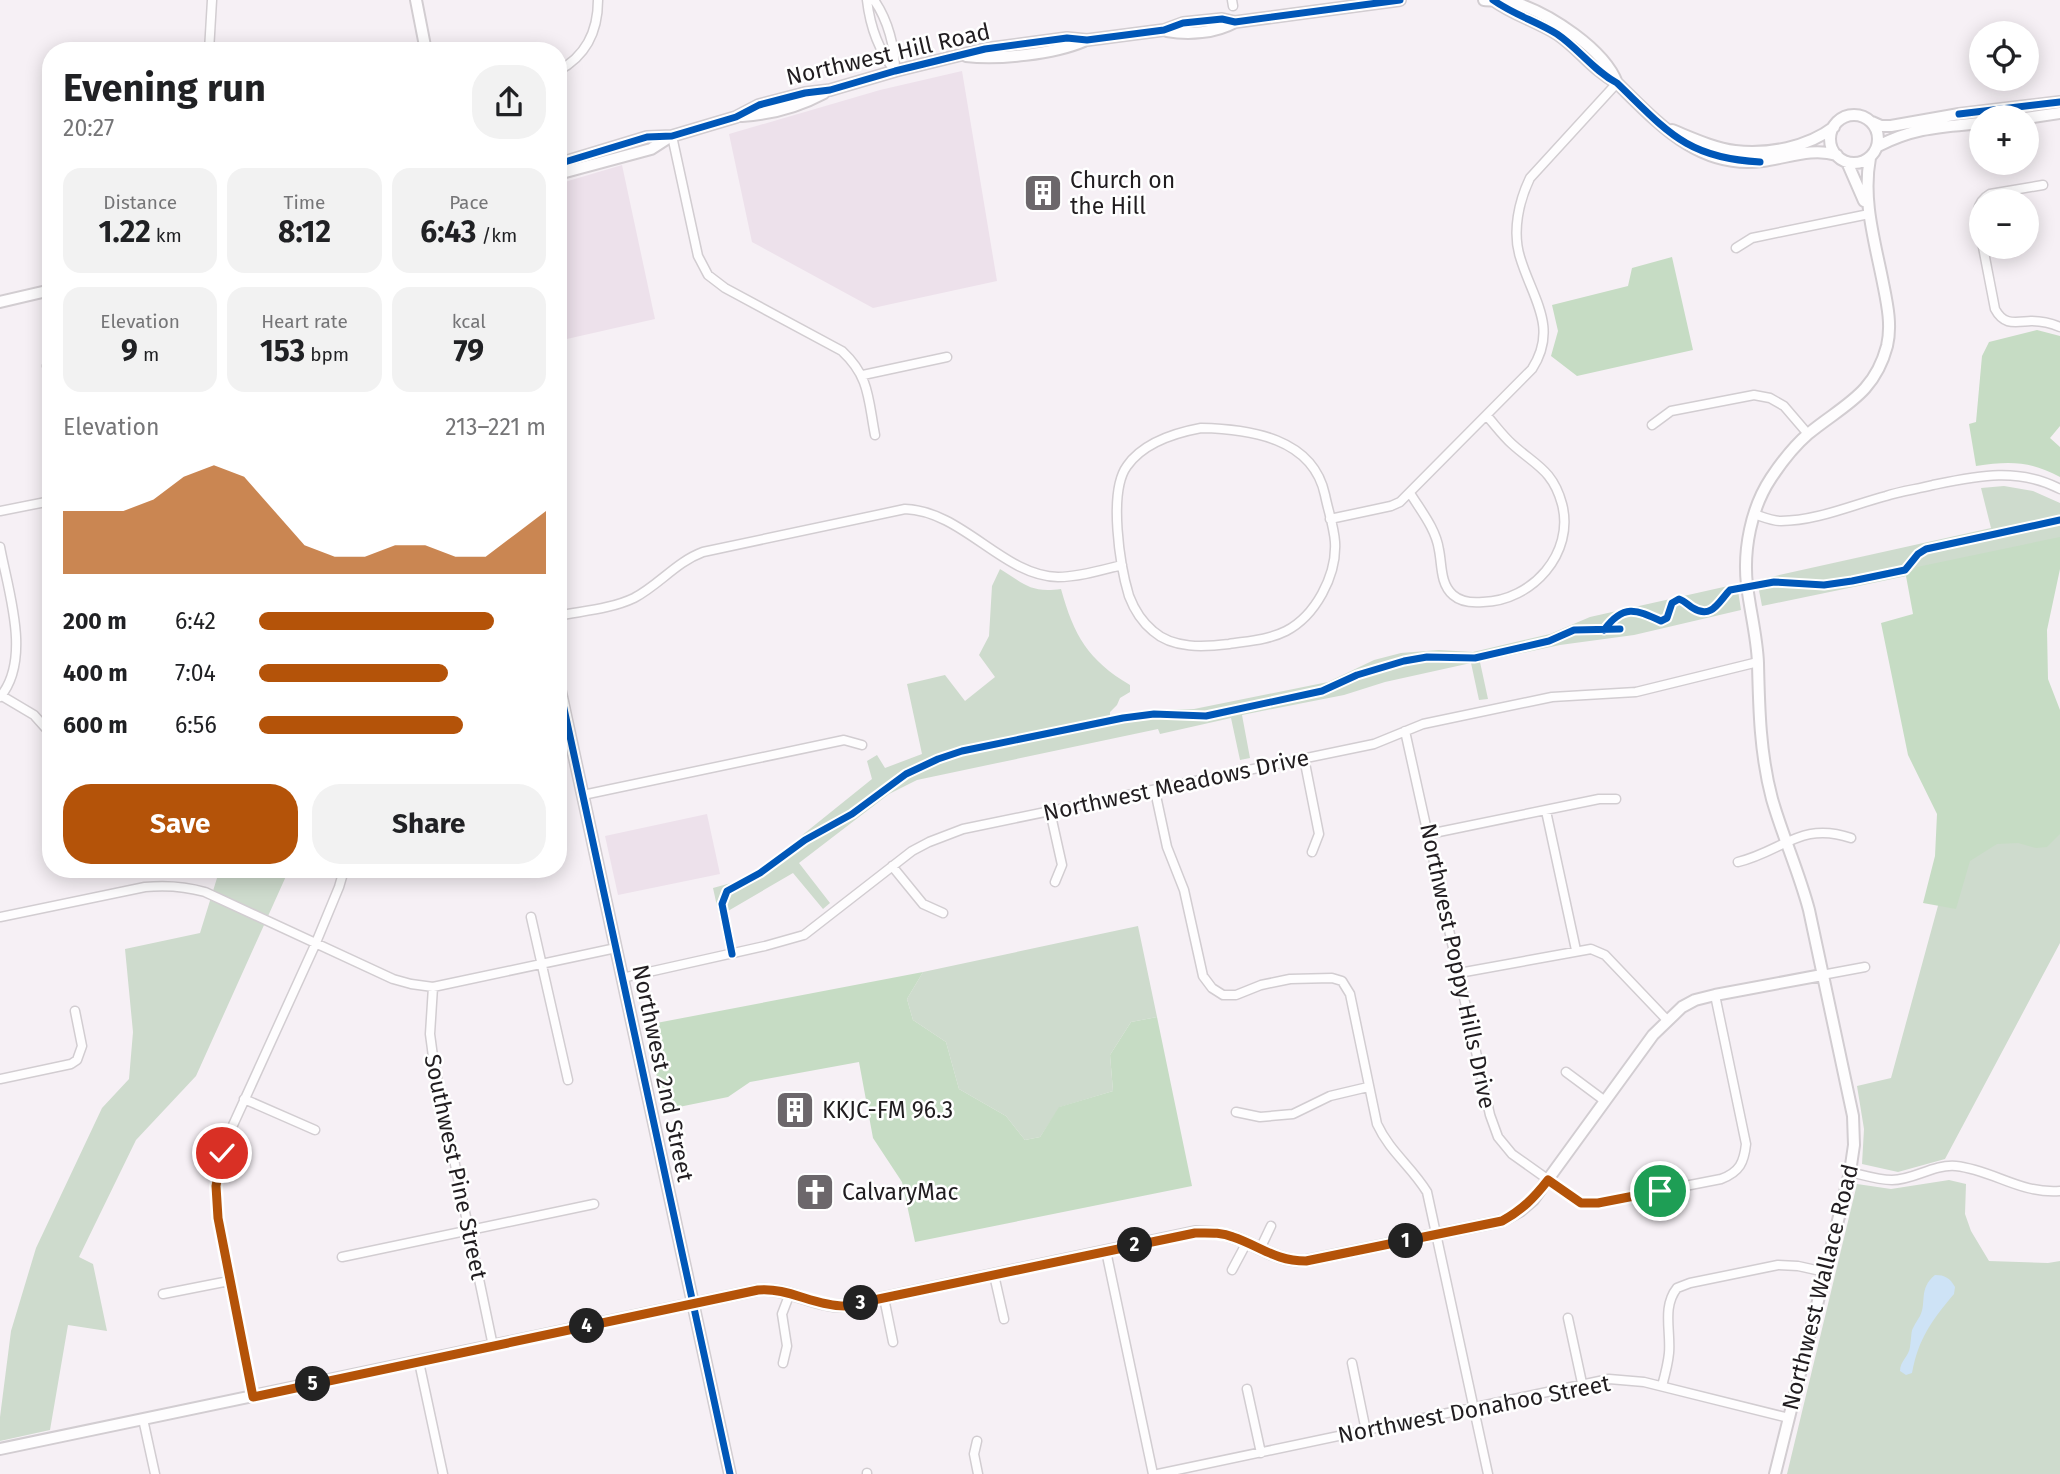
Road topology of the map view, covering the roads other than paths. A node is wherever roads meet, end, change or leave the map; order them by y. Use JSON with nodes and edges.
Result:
{"nodes":[{"id":1,"x":212,"y":0,"type":"edge"},
{"id":2,"x":416,"y":0,"type":"edge"},
{"id":3,"x":598,"y":0,"type":"edge"},
{"id":4,"x":867,"y":0,"type":"edge"},
{"id":5,"x":874,"y":0,"type":"edge"},
{"id":6,"x":1400,"y":0,"type":"edge"},
{"id":7,"x":1484,"y":0,"type":"edge"},
{"id":8,"x":1493,"y":0,"type":"edge"},
{"id":9,"x":210,"y":42,"type":"edge"},
{"id":10,"x":424,"y":42,"type":"edge"},
{"id":11,"x":567,"y":66,"type":"edge"},
{"id":12,"x":895,"y":71,"type":"junction"},
{"id":13,"x":1617,"y":83,"type":"junction"},
{"id":14,"x":2060,"y":102,"type":"edge"},
{"id":15,"x":2060,"y":113,"type":"edge"},
{"id":16,"x":2039,"y":116,"type":"edge"},
{"id":17,"x":1872,"y":122,"type":"junction"},
{"id":18,"x":1660,"y":124,"type":"junction"},
{"id":19,"x":1969,"y":124,"type":"edge"},
{"id":20,"x":1833,"y":127,"type":"junction"},
{"id":21,"x":672,"y":136,"type":"junction"},
{"id":22,"x":1878,"y":146,"type":"junction"},
{"id":23,"x":1837,"y":155,"type":"junction"},
{"id":24,"x":1870,"y":158,"type":"junction"},
{"id":25,"x":567,"y":161,"type":"edge"},
{"id":26,"x":1847,"y":162,"type":"junction"},
{"id":27,"x":567,"y":172,"type":"edge"},
{"id":28,"x":2043,"y":186,"type":"dead end"},
{"id":29,"x":2018,"y":189,"type":"edge"},
{"id":30,"x":1869,"y":214,"type":"junction"},
{"id":31,"x":1736,"y":248,"type":"dead end"},
{"id":32,"x":1985,"y":259,"type":"edge"},
{"id":33,"x":42,"y":292,"type":"edge"},
{"id":34,"x":0,"y":302,"type":"edge"},
{"id":35,"x":2060,"y":327,"type":"edge"},
{"id":36,"x":947,"y":357,"type":"dead end"},
{"id":37,"x":863,"y":375,"type":"junction"},
{"id":38,"x":1487,"y":416,"type":"junction"},
{"id":39,"x":1652,"y":425,"type":"dead end"},
{"id":40,"x":1808,"y":434,"type":"junction"},
{"id":41,"x":875,"y":435,"type":"dead end"},
{"id":42,"x":2060,"y":489,"type":"edge"},
{"id":43,"x":1410,"y":493,"type":"junction"},
{"id":44,"x":42,"y":502,"type":"edge"},
{"id":45,"x":0,"y":511,"type":"edge"},
{"id":46,"x":1754,"y":514,"type":"junction"},
{"id":47,"x":1330,"y":519,"type":"junction"},
{"id":48,"x":0,"y":547,"type":"edge"},
{"id":49,"x":1122,"y":565,"type":"junction"},
{"id":50,"x":567,"y":614,"type":"edge"},
{"id":51,"x":1758,"y":662,"type":"junction"},
{"id":52,"x":1,"y":696,"type":"edge"},
{"id":53,"x":567,"y":722,"type":"edge"},
{"id":54,"x":42,"y":724,"type":"edge"},
{"id":55,"x":1405,"y":731,"type":"junction"},
{"id":56,"x":862,"y":746,"type":"dead end"},
{"id":57,"x":1304,"y":758,"type":"junction"},
{"id":58,"x":1155,"y":791,"type":"junction"},
{"id":59,"x":583,"y":795,"type":"junction"},
{"id":60,"x":1616,"y":799,"type":"dead end"},
{"id":61,"x":1050,"y":811,"type":"junction"},
{"id":62,"x":1546,"y":811,"type":"junction"},
{"id":63,"x":1429,"y":834,"type":"junction"},
{"id":64,"x":1851,"y":838,"type":"dead end"},
{"id":65,"x":1787,"y":842,"type":"junction"},
{"id":66,"x":1312,"y":852,"type":"dead end"},
{"id":67,"x":1738,"y":862,"type":"dead end"},
{"id":68,"x":892,"y":866,"type":"junction"},
{"id":69,"x":341,"y":878,"type":"edge"},
{"id":70,"x":1055,"y":882,"type":"dead end"},
{"id":71,"x":943,"y":913,"type":"dead end"},
{"id":72,"x":0,"y":917,"type":"edge"},
{"id":73,"x":531,"y":917,"type":"dead end"},
{"id":74,"x":316,"y":944,"type":"junction"},
{"id":75,"x":616,"y":948,"type":"junction"},
{"id":76,"x":1576,"y":950,"type":"junction"},
{"id":77,"x":542,"y":964,"type":"junction"},
{"id":78,"x":1865,"y":967,"type":"dead end"},
{"id":79,"x":1459,"y":973,"type":"junction"},
{"id":80,"x":1822,"y":975,"type":"junction"},
{"id":81,"x":622,"y":978,"type":"junction"},
{"id":82,"x":433,"y":987,"type":"junction"},
{"id":83,"x":1715,"y":995,"type":"junction"},
{"id":84,"x":75,"y":1011,"type":"dead end"},
{"id":85,"x":1667,"y":1020,"type":"junction"},
{"id":86,"x":1566,"y":1072,"type":"dead end"},
{"id":87,"x":0,"y":1079,"type":"edge"},
{"id":88,"x":568,"y":1080,"type":"dead end"},
{"id":89,"x":1368,"y":1087,"type":"junction"},
{"id":90,"x":244,"y":1099,"type":"junction"},
{"id":91,"x":1605,"y":1101,"type":"junction"},
{"id":92,"x":1236,"y":1112,"type":"dead end"},
{"id":93,"x":315,"y":1130,"type":"dead end"},
{"id":94,"x":1850,"y":1172,"type":"junction"},
{"id":95,"x":1548,"y":1180,"type":"junction"},
{"id":96,"x":2060,"y":1191,"type":"edge"},
{"id":97,"x":594,"y":1204,"type":"dead end"},
{"id":98,"x":1270,"y":1226,"type":"dead end"},
{"id":99,"x":470,"y":1230,"type":"junction"},
{"id":100,"x":1437,"y":1235,"type":"junction"},
{"id":101,"x":1247,"y":1242,"type":"junction"},
{"id":102,"x":1260,"y":1250,"type":"junction"},
{"id":103,"x":1106,"y":1251,"type":"junction"},
{"id":104,"x":342,"y":1257,"type":"dead end"},
{"id":105,"x":1232,"y":1270,"type":"dead end"},
{"id":106,"x":1825,"y":1272,"type":"junction"},
{"id":107,"x":994,"y":1275,"type":"junction"},
{"id":108,"x":229,"y":1281,"type":"junction"},
{"id":109,"x":790,"y":1293,"type":"junction"},
{"id":110,"x":163,"y":1294,"type":"dead end"},
{"id":111,"x":884,"y":1298,"type":"junction"},
{"id":112,"x":693,"y":1303,"type":"junction"},
{"id":113,"x":1568,"y":1318,"type":"dead end"},
{"id":114,"x":1004,"y":1319,"type":"dead end"},
{"id":115,"x":893,"y":1342,"type":"dead end"},
{"id":116,"x":493,"y":1346,"type":"junction"},
{"id":117,"x":419,"y":1362,"type":"junction"},
{"id":118,"x":783,"y":1363,"type":"dead end"},
{"id":119,"x":1352,"y":1363,"type":"dead end"},
{"id":120,"x":1582,"y":1383,"type":"junction"},
{"id":121,"x":1662,"y":1386,"type":"junction"},
{"id":122,"x":1247,"y":1389,"type":"dead end"},
{"id":123,"x":253,"y":1397,"type":"junction"},
{"id":124,"x":1474,"y":1408,"type":"junction"},
{"id":125,"x":1788,"y":1418,"type":"junction"},
{"id":126,"x":143,"y":1419,"type":"junction"},
{"id":127,"x":1366,"y":1431,"type":"junction"},
{"id":128,"x":977,"y":1441,"type":"dead end"},
{"id":129,"x":0,"y":1449,"type":"edge"},
{"id":130,"x":1261,"y":1453,"type":"junction"},
{"id":131,"x":155,"y":1474,"type":"edge"},
{"id":132,"x":443,"y":1474,"type":"edge"},
{"id":133,"x":730,"y":1474,"type":"edge"},
{"id":134,"x":978,"y":1474,"type":"edge"},
{"id":135,"x":1156,"y":1474,"type":"edge"},
{"id":136,"x":1489,"y":1474,"type":"edge"},
{"id":137,"x":1775,"y":1474,"type":"edge"}],
"edges":[{"from":1,"to":9,"type":"street"},
{"from":2,"to":10,"type":"main road"},
{"from":3,"to":11,"type":"street"},
{"from":4,"to":12,"type":"street"},
{"from":5,"to":12,"type":"street"},
{"from":6,"to":12,"type":"main road","name":"Northwest Hill Road"},
{"from":7,"to":8,"type":"main road"},
{"from":8,"to":13,"type":"main road"},
{"from":12,"to":21,"type":"main road","name":"Northwest Hill Road"},
{"from":13,"to":18,"type":"main road"},
{"from":13,"to":38,"type":"street"},
{"from":14,"to":17,"type":"main road"},
{"from":15,"to":16,"type":"main road"},
{"from":17,"to":20,"type":"main road"},
{"from":17,"to":22,"type":"main road"},
{"from":18,"to":20,"type":"main road"},
{"from":18,"to":23,"type":"main road"},
{"from":19,"to":22,"type":"main road"},
{"from":20,"to":23,"type":"main road"},
{"from":21,"to":25,"type":"main road","name":"Northwest Hill Road"},
{"from":21,"to":27,"type":"main road","name":"Northwest Hill Road"},
{"from":21,"to":37,"type":"street"},
{"from":22,"to":24,"type":"main road"},
{"from":23,"to":26,"type":"main road"},
{"from":24,"to":26,"type":"main road"},
{"from":24,"to":30,"type":"main road","name":"Northwest Wallace Road"},
{"from":26,"to":30,"type":"main road","name":"Northwest Wallace Road"},
{"from":28,"to":29,"type":"street"},
{"from":30,"to":31,"type":"street"},
{"from":30,"to":40,"type":"main road","name":"Northwest Wallace Road"},
{"from":32,"to":35,"type":"street"},
{"from":33,"to":34,"type":"main road"},
{"from":36,"to":37,"type":"street"},
{"from":37,"to":41,"type":"street"},
{"from":38,"to":43,"type":"street"},
{"from":38,"to":43,"type":"street"},
{"from":39,"to":40,"type":"street"},
{"from":40,"to":46,"type":"main road","name":"Northwest Wallace Road"},
{"from":42,"to":46,"type":"street"},
{"from":43,"to":47,"type":"street"},
{"from":44,"to":45,"type":"street"},
{"from":46,"to":51,"type":"main road","name":"Northwest Wallace Road"},
{"from":47,"to":49,"type":"street"},
{"from":47,"to":49,"type":"street"},
{"from":48,"to":52,"type":"street"},
{"from":49,"to":50,"type":"street"},
{"from":51,"to":55,"type":"street","name":"Northwest Meadows Drive"},
{"from":51,"to":65,"type":"main road","name":"Northwest Wallace Road"},
{"from":52,"to":54,"type":"street"},
{"from":53,"to":59,"type":"main road","name":"Northwest 2nd Street"},
{"from":55,"to":57,"type":"street","name":"Northwest Meadows Drive"},
{"from":55,"to":63,"type":"street","name":"Northwest Poppy Hills Drive"},
{"from":56,"to":59,"type":"street"},
{"from":57,"to":58,"type":"street","name":"Northwest Meadows Drive"},
{"from":57,"to":66,"type":"street"},
{"from":58,"to":61,"type":"street","name":"Northwest Meadows Drive"},
{"from":58,"to":89,"type":"street"},
{"from":59,"to":75,"type":"main road","name":"Northwest 2nd Street"},
{"from":60,"to":62,"type":"street"},
{"from":61,"to":68,"type":"street","name":"Northwest Meadows Drive"},
{"from":61,"to":70,"type":"street"},
{"from":62,"to":63,"type":"street"},
{"from":62,"to":76,"type":"street"},
{"from":63,"to":79,"type":"street","name":"Northwest Poppy Hills Drive"},
{"from":64,"to":65,"type":"street"},
{"from":65,"to":67,"type":"street"},
{"from":65,"to":80,"type":"main road","name":"Northwest Wallace Road"},
{"from":68,"to":71,"type":"street"},
{"from":68,"to":81,"type":"street","name":"Northwest Meadows Drive"},
{"from":69,"to":74,"type":"street"},
{"from":72,"to":74,"type":"street"},
{"from":73,"to":77,"type":"street"},
{"from":74,"to":82,"type":"street"},
{"from":74,"to":90,"type":"street"},
{"from":75,"to":77,"type":"street"},
{"from":75,"to":81,"type":"main road","name":"Northwest 2nd Street"},
{"from":76,"to":79,"type":"street"},
{"from":76,"to":85,"type":"street"},
{"from":77,"to":82,"type":"street"},
{"from":77,"to":88,"type":"street"},
{"from":78,"to":80,"type":"street"},
{"from":79,"to":95,"type":"street","name":"Northwest Poppy Hills Drive"},
{"from":80,"to":83,"type":"main road"},
{"from":80,"to":94,"type":"main road","name":"Northwest Wallace Road"},
{"from":81,"to":112,"type":"main road","name":"Northwest 2nd Street"},
{"from":82,"to":99,"type":"street","name":"Southwest Pine Street"},
{"from":83,"to":85,"type":"main road"},
{"from":83,"to":95,"type":"street","name":"Northwest Poppy Hills Drive"},
{"from":84,"to":87,"type":"street"},
{"from":85,"to":91,"type":"main road"},
{"from":86,"to":91,"type":"street"},
{"from":89,"to":92,"type":"street"},
{"from":89,"to":100,"type":"street"},
{"from":90,"to":93,"type":"street"},
{"from":90,"to":108,"type":"street"},
{"from":91,"to":95,"type":"main road"},
{"from":94,"to":96,"type":"street"},
{"from":94,"to":106,"type":"main road","name":"Northwest Wallace Road"},
{"from":95,"to":100,"type":"main road"},
{"from":97,"to":99,"type":"street"},
{"from":98,"to":102,"type":"street"},
{"from":99,"to":104,"type":"street"},
{"from":99,"to":116,"type":"street","name":"Southwest Pine Street"},
{"from":100,"to":102,"type":"main road"},
{"from":100,"to":124,"type":"street"},
{"from":101,"to":102,"type":"main road"},
{"from":101,"to":103,"type":"main road"},
{"from":101,"to":105,"type":"street"},
{"from":103,"to":107,"type":"main road"},
{"from":103,"to":135,"type":"street"},
{"from":106,"to":121,"type":"street"},
{"from":106,"to":125,"type":"main road","name":"Northwest Wallace Road"},
{"from":107,"to":111,"type":"main road"},
{"from":107,"to":114,"type":"street"},
{"from":108,"to":110,"type":"street"},
{"from":108,"to":123,"type":"street"},
{"from":109,"to":111,"type":"main road"},
{"from":109,"to":112,"type":"main road"},
{"from":109,"to":118,"type":"street"},
{"from":111,"to":115,"type":"street"},
{"from":112,"to":116,"type":"main road"},
{"from":112,"to":133,"type":"main road","name":"Northwest 2nd Street"},
{"from":113,"to":120,"type":"street"},
{"from":116,"to":117,"type":"main road"},
{"from":117,"to":123,"type":"main road"},
{"from":117,"to":132,"type":"street"},
{"from":119,"to":127,"type":"street"},
{"from":120,"to":121,"type":"street","name":"Northwest Donahoo Street"},
{"from":120,"to":124,"type":"street","name":"Northwest Donahoo Street"},
{"from":121,"to":125,"type":"street","name":"Northwest Donahoo Street"},
{"from":122,"to":130,"type":"street"},
{"from":123,"to":126,"type":"main road"},
{"from":124,"to":127,"type":"street","name":"Northwest Donahoo Street"},
{"from":124,"to":136,"type":"street"},
{"from":125,"to":137,"type":"main road","name":"Northwest Wallace Road"},
{"from":126,"to":129,"type":"main road"},
{"from":126,"to":131,"type":"street"},
{"from":127,"to":130,"type":"street","name":"Northwest Donahoo Street"},
{"from":128,"to":134,"type":"street"},
{"from":130,"to":135,"type":"street","name":"Northwest Donahoo Street"}]}
